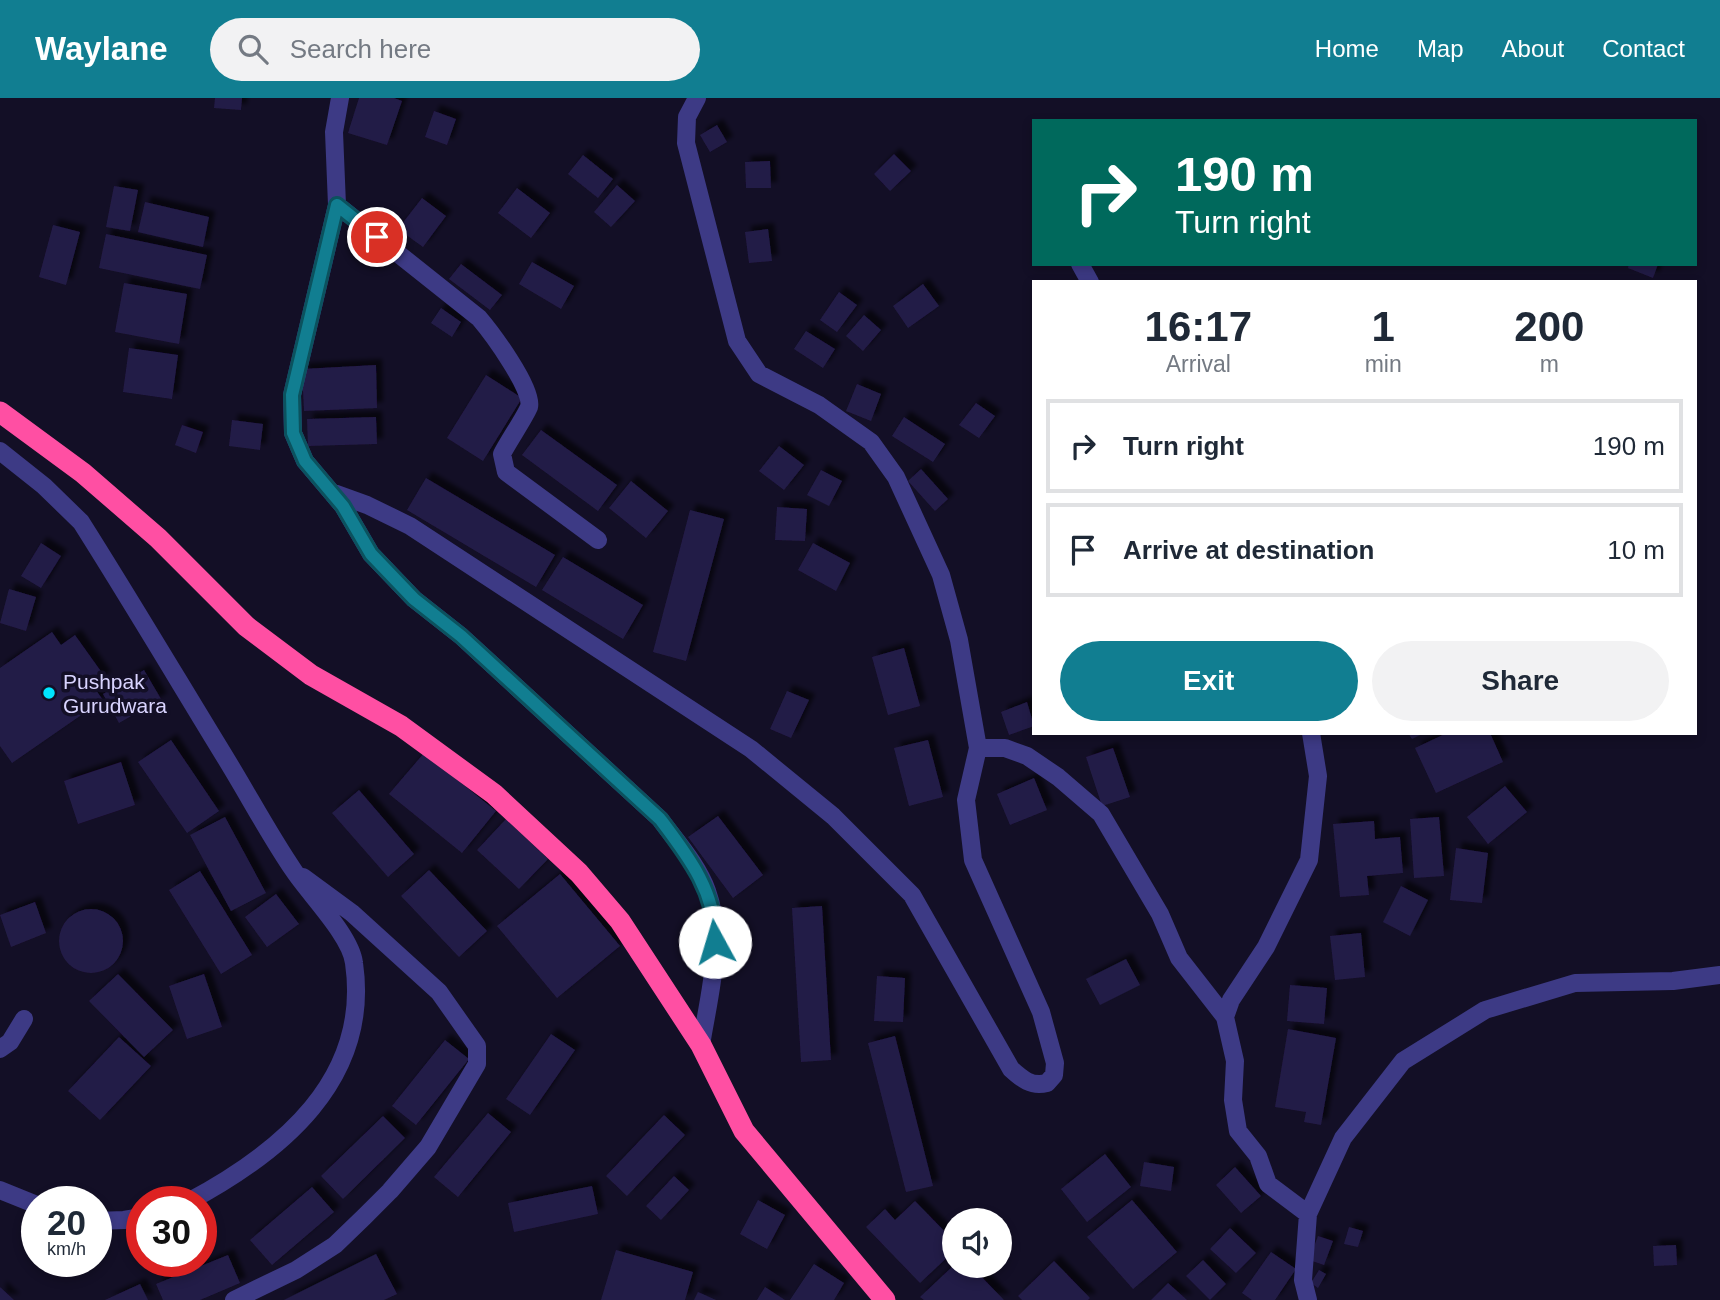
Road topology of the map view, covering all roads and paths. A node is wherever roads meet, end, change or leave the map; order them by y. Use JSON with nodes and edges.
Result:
{"nodes":[{"id":1,"x":340,"y":98,"type":"edge"},
{"id":2,"x":696,"y":98,"type":"edge"},
{"id":3,"x":337,"y":205,"type":"junction"},
{"id":4,"x":0,"y":412,"type":"edge"},
{"id":5,"x":0,"y":451,"type":"edge"},
{"id":6,"x":331,"y":492,"type":"junction"},
{"id":7,"x":598,"y":540,"type":"dead end"},
{"id":8,"x":1310,"y":735,"type":"edge"},
{"id":9,"x":978,"y":748,"type":"junction"},
{"id":10,"x":294,"y":872,"type":"junction"},
{"id":11,"x":1720,"y":975,"type":"edge"},
{"id":12,"x":1224,"y":1017,"type":"junction"},
{"id":13,"x":24,"y":1018,"type":"dead end"},
{"id":14,"x":701,"y":1045,"type":"junction"},
{"id":15,"x":0,"y":1049,"type":"edge"},
{"id":16,"x":217,"y":1187,"type":"edge"},
{"id":17,"x":0,"y":1190,"type":"edge"},
{"id":18,"x":21,"y":1199,"type":"edge"},
{"id":19,"x":1308,"y":1213,"type":"junction"},
{"id":20,"x":234,"y":1300,"type":"edge"},
{"id":21,"x":886,"y":1300,"type":"edge"},
{"id":22,"x":1308,"y":1300,"type":"edge"}],
"edges":[{"from":1,"to":3,"type":"street"},
{"from":2,"to":9,"type":"street"},
{"from":3,"to":6,"type":"street"},
{"from":3,"to":7,"type":"street"},
{"from":4,"to":14,"type":"highway"},
{"from":5,"to":10,"type":"street"},
{"from":6,"to":9,"type":"street"},
{"from":6,"to":14,"type":"street"},
{"from":8,"to":12,"type":"street"},
{"from":9,"to":12,"type":"street"},
{"from":10,"to":16,"type":"street"},
{"from":10,"to":20,"type":"street"},
{"from":11,"to":19,"type":"street"},
{"from":12,"to":19,"type":"street"},
{"from":13,"to":15,"type":"street"},
{"from":14,"to":21,"type":"highway"},
{"from":17,"to":18,"type":"street"},
{"from":19,"to":22,"type":"street"}]}
